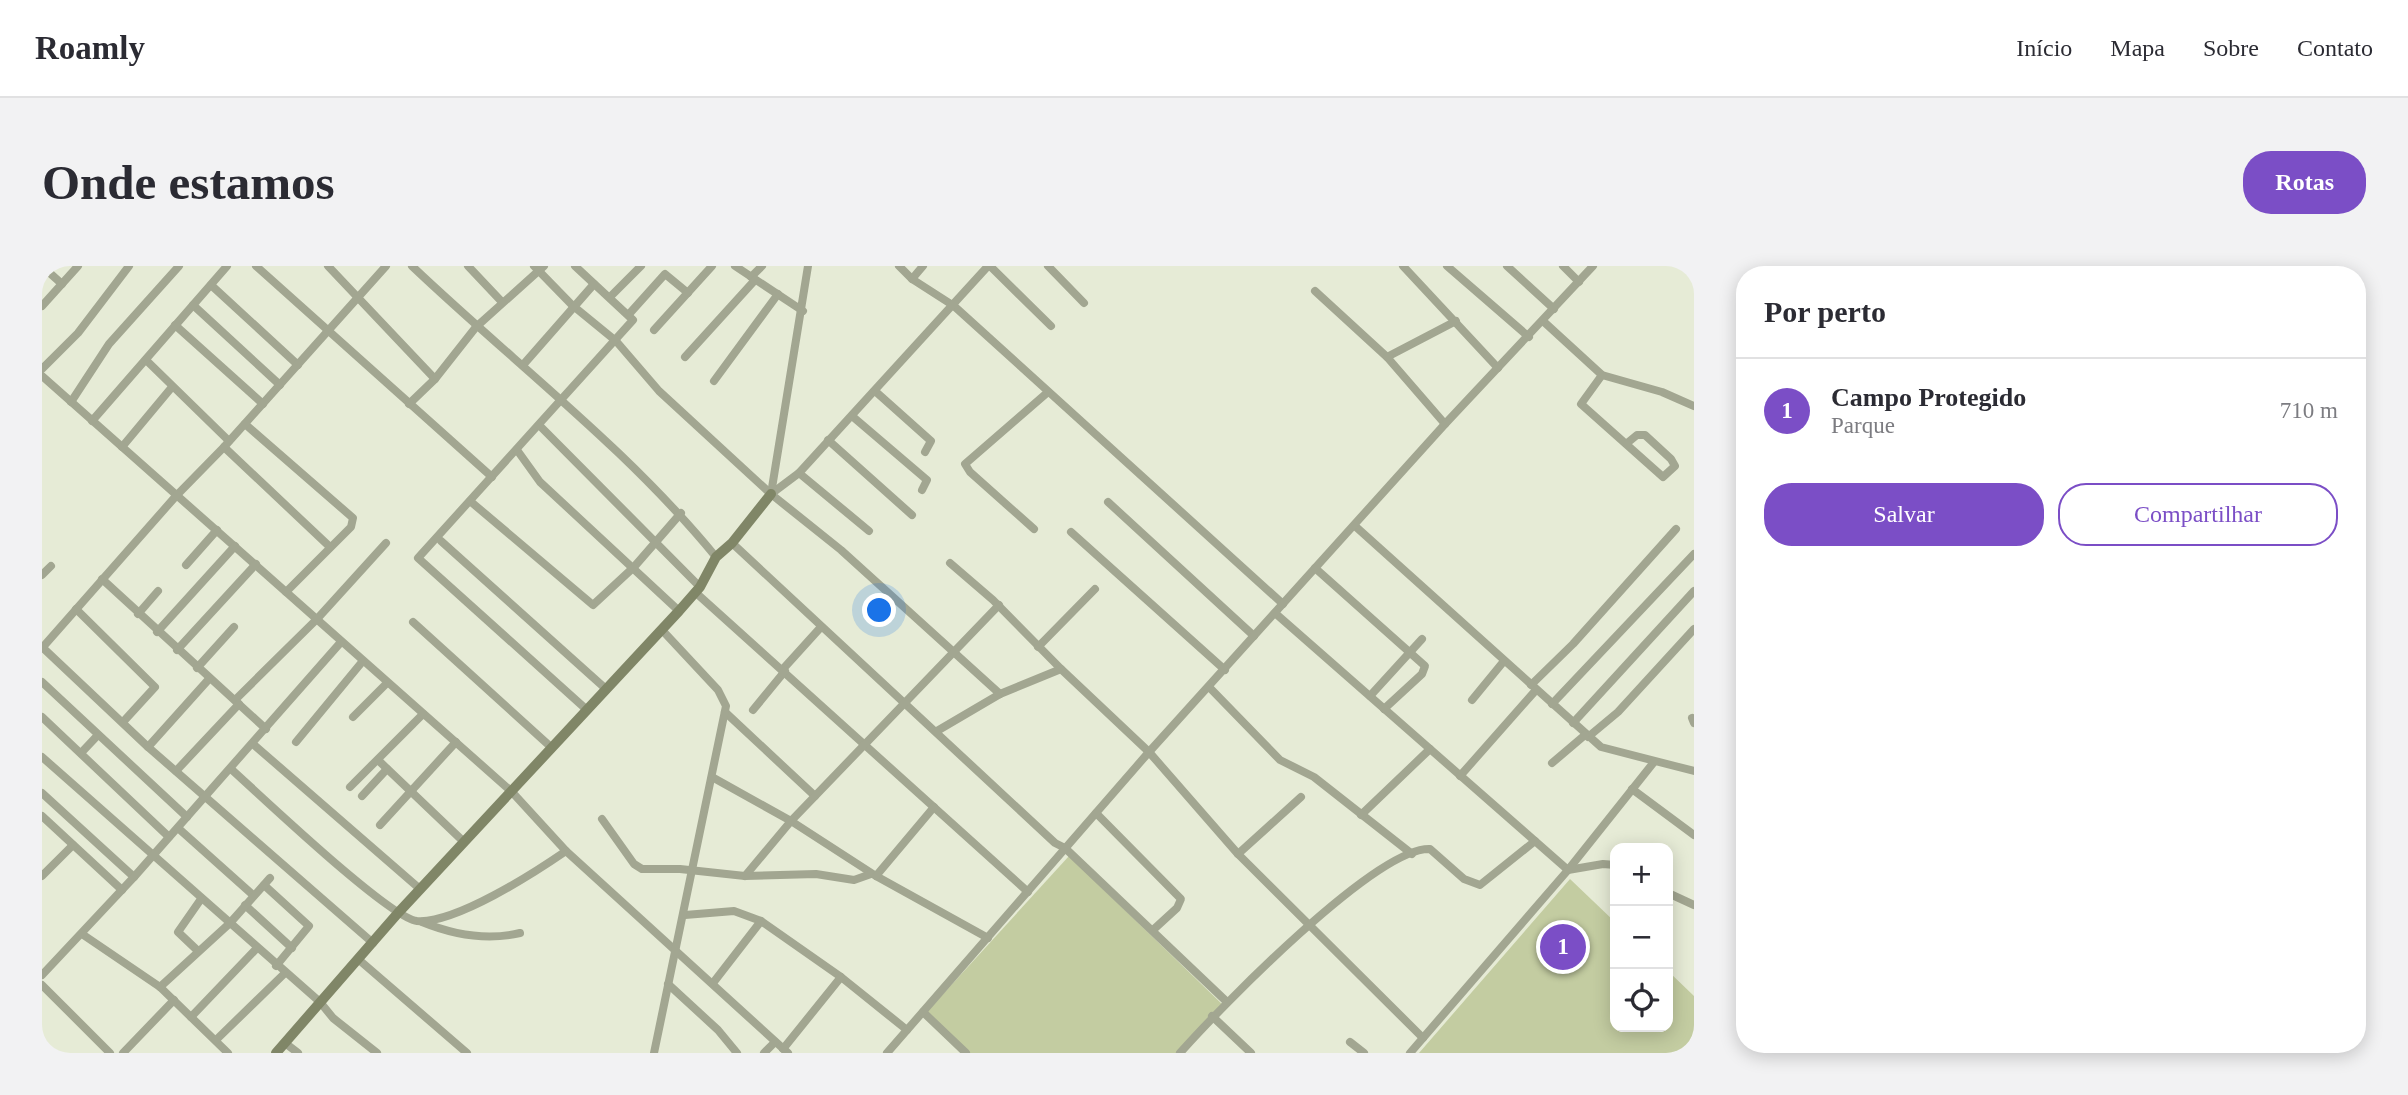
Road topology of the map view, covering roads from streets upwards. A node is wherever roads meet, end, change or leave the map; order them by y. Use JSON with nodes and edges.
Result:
{"nodes":[{"id":1,"x":42,"y":266,"type":"edge"},
{"id":2,"x":78,"y":266,"type":"edge"},
{"id":3,"x":129,"y":266,"type":"edge"},
{"id":4,"x":179,"y":266,"type":"edge"},
{"id":5,"x":227,"y":266,"type":"edge"},
{"id":6,"x":256,"y":266,"type":"edge"},
{"id":7,"x":328,"y":266,"type":"edge"},
{"id":8,"x":386,"y":266,"type":"edge"},
{"id":9,"x":412,"y":266,"type":"edge"},
{"id":10,"x":468,"y":266,"type":"edge"},
{"id":11,"x":575,"y":266,"type":"edge"},
{"id":12,"x":640,"y":266,"type":"edge"},
{"id":13,"x":712,"y":266,"type":"edge"},
{"id":14,"x":735,"y":266,"type":"edge"},
{"id":15,"x":762,"y":266,"type":"edge"},
{"id":16,"x":808,"y":266,"type":"edge"},
{"id":17,"x":899,"y":266,"type":"edge"},
{"id":18,"x":923,"y":266,"type":"edge"},
{"id":19,"x":989,"y":266,"type":"edge"},
{"id":20,"x":1048,"y":266,"type":"edge"},
{"id":21,"x":1403,"y":266,"type":"edge"},
{"id":22,"x":1447,"y":266,"type":"edge"},
{"id":23,"x":1507,"y":266,"type":"edge"},
{"id":24,"x":1563,"y":266,"type":"edge"},
{"id":25,"x":1593,"y":266,"type":"edge"},
{"id":26,"x":539,"y":268,"type":"edge"},
{"id":27,"x":753,"y":279,"type":"junction"},
{"id":28,"x":912,"y":279,"type":"junction"},
{"id":29,"x":1578,"y":282,"type":"junction"},
{"id":30,"x":62,"y":284,"type":"junction"},
{"id":31,"x":594,"y":284,"type":"junction"},
{"id":32,"x":211,"y":285,"type":"junction"},
{"id":33,"x":1315,"y":291,"type":"dead end"},
{"id":34,"x":688,"y":293,"type":"junction"},
{"id":35,"x":778,"y":294,"type":"junction"},
{"id":36,"x":610,"y":297,"type":"junction"},
{"id":37,"x":359,"y":300,"type":"junction"},
{"id":38,"x":502,"y":302,"type":"junction"},
{"id":39,"x":1084,"y":303,"type":"dead end"},
{"id":40,"x":192,"y":305,"type":"junction"},
{"id":41,"x":572,"y":305,"type":"junction"},
{"id":42,"x":42,"y":306,"type":"edge"},
{"id":43,"x":954,"y":306,"type":"junction"},
{"id":44,"x":1554,"y":309,"type":"junction"},
{"id":45,"x":803,"y":311,"type":"junction"},
{"id":46,"x":630,"y":313,"type":"junction"},
{"id":47,"x":1456,"y":321,"type":"junction"},
{"id":48,"x":1543,"y":321,"type":"junction"},
{"id":49,"x":175,"y":325,"type":"junction"},
{"id":50,"x":1051,"y":326,"type":"dead end"},
{"id":51,"x":476,"y":327,"type":"junction"},
{"id":52,"x":329,"y":328,"type":"junction"},
{"id":53,"x":654,"y":330,"type":"dead end"},
{"id":54,"x":1529,"y":337,"type":"junction"},
{"id":55,"x":616,"y":341,"type":"junction"},
{"id":56,"x":684,"y":357,"type":"dead end"},
{"id":57,"x":1387,"y":357,"type":"junction"},
{"id":58,"x":146,"y":360,"type":"junction"},
{"id":59,"x":298,"y":365,"type":"junction"},
{"id":60,"x":523,"y":365,"type":"junction"},
{"id":61,"x":1498,"y":368,"type":"junction"},
{"id":62,"x":42,"y":369,"type":"edge"},
{"id":63,"x":1602,"y":374,"type":"junction"},
{"id":64,"x":42,"y":376,"type":"edge"},
{"id":65,"x":435,"y":379,"type":"junction"},
{"id":66,"x":714,"y":381,"type":"dead end"},
{"id":67,"x":280,"y":385,"type":"junction"},
{"id":68,"x":172,"y":387,"type":"junction"},
{"id":69,"x":875,"y":391,"type":"junction"},
{"id":70,"x":1048,"y":392,"type":"junction"},
{"id":71,"x":562,"y":400,"type":"junction"},
{"id":72,"x":71,"y":402,"type":"junction"},
{"id":73,"x":263,"y":404,"type":"junction"},
{"id":74,"x":409,"y":404,"type":"junction"},
{"id":75,"x":1694,"y":406,"type":"edge"},
{"id":76,"x":852,"y":416,"type":"junction"},
{"id":77,"x":92,"y":421,"type":"junction"},
{"id":78,"x":245,"y":424,"type":"junction"},
{"id":79,"x":1445,"y":424,"type":"junction"},
{"id":80,"x":539,"y":425,"type":"junction"},
{"id":81,"x":828,"y":440,"type":"junction"},
{"id":82,"x":227,"y":444,"type":"junction"},
{"id":83,"x":1626,"y":444,"type":"junction"},
{"id":84,"x":122,"y":447,"type":"junction"},
{"id":85,"x":517,"y":450,"type":"junction"},
{"id":86,"x":925,"y":452,"type":"dead end"},
{"id":87,"x":799,"y":473,"type":"junction"},
{"id":88,"x":492,"y":477,"type":"junction"},
{"id":89,"x":922,"y":490,"type":"dead end"},
{"id":90,"x":771,"y":494,"type":"junction"},
{"id":91,"x":176,"y":496,"type":"junction"},
{"id":92,"x":470,"y":501,"type":"junction"},
{"id":93,"x":1108,"y":502,"type":"dead end"},
{"id":94,"x":681,"y":513,"type":"junction"},
{"id":95,"x":912,"y":515,"type":"dead end"},
{"id":96,"x":1355,"y":526,"type":"junction"},
{"id":97,"x":1034,"y":529,"type":"dead end"},
{"id":98,"x":1676,"y":529,"type":"dead end"},
{"id":99,"x":216,"y":530,"type":"junction"},
{"id":100,"x":869,"y":531,"type":"dead end"},
{"id":101,"x":1071,"y":532,"type":"dead end"},
{"id":102,"x":442,"y":541,"type":"dead end"},
{"id":103,"x":386,"y":543,"type":"dead end"},
{"id":104,"x":656,"y":543,"type":"junction"},
{"id":105,"x":732,"y":543,"type":"junction"},
{"id":106,"x":235,"y":546,"type":"junction"},
{"id":107,"x":330,"y":547,"type":"junction"},
{"id":108,"x":1694,"y":554,"type":"edge"},
{"id":109,"x":716,"y":557,"type":"junction"},
{"id":110,"x":950,"y":563,"type":"dead end"},
{"id":111,"x":256,"y":564,"type":"junction"},
{"id":112,"x":186,"y":565,"type":"dead end"},
{"id":113,"x":51,"y":566,"type":"dead end"},
{"id":114,"x":634,"y":567,"type":"junction"},
{"id":115,"x":1315,"y":568,"type":"junction"},
{"id":116,"x":42,"y":575,"type":"edge"},
{"id":117,"x":102,"y":579,"type":"junction"},
{"id":118,"x":1095,"y":589,"type":"dead end"},
{"id":119,"x":697,"y":590,"type":"junction"},
{"id":120,"x":158,"y":591,"type":"dead end"},
{"id":121,"x":1694,"y":591,"type":"edge"},
{"id":122,"x":286,"y":592,"type":"junction"},
{"id":123,"x":1283,"y":604,"type":"junction"},
{"id":124,"x":999,"y":605,"type":"junction"},
{"id":125,"x":76,"y":609,"type":"junction"},
{"id":126,"x":679,"y":611,"type":"junction"},
{"id":127,"x":1275,"y":613,"type":"junction"},
{"id":128,"x":138,"y":614,"type":"junction"},
{"id":129,"x":317,"y":619,"type":"junction"},
{"id":130,"x":413,"y":622,"type":"dead end"},
{"id":131,"x":233,"y":627,"type":"dead end"},
{"id":132,"x":821,"y":628,"type":"junction"},
{"id":133,"x":1694,"y":629,"type":"edge"},
{"id":134,"x":662,"y":630,"type":"junction"},
{"id":135,"x":158,"y":632,"type":"junction"},
{"id":136,"x":1254,"y":636,"type":"junction"},
{"id":137,"x":1422,"y":639,"type":"dead end"},
{"id":138,"x":341,"y":642,"type":"junction"},
{"id":139,"x":1038,"y":647,"type":"junction"},
{"id":140,"x":42,"y":648,"type":"edge"},
{"id":141,"x":177,"y":650,"type":"junction"},
{"id":142,"x":1410,"y":652,"type":"junction"},
{"id":143,"x":953,"y":653,"type":"junction"},
{"id":144,"x":1504,"y":661,"type":"junction"},
{"id":145,"x":362,"y":662,"type":"junction"},
{"id":146,"x":197,"y":668,"type":"junction"},
{"id":147,"x":784,"y":670,"type":"junction"},
{"id":148,"x":1061,"y":670,"type":"junction"},
{"id":149,"x":1225,"y":670,"type":"junction"},
{"id":150,"x":209,"y":679,"type":"junction"},
{"id":151,"x":42,"y":682,"type":"edge"},
{"id":152,"x":387,"y":683,"type":"junction"},
{"id":153,"x":1209,"y":687,"type":"junction"},
{"id":154,"x":1533,"y":688,"type":"junction"},
{"id":155,"x":606,"y":689,"type":"junction"},
{"id":156,"x":1000,"y":694,"type":"junction"},
{"id":157,"x":1370,"y":696,"type":"junction"},
{"id":158,"x":1472,"y":700,"type":"dead end"},
{"id":159,"x":237,"y":702,"type":"junction"},
{"id":160,"x":906,"y":703,"type":"junction"},
{"id":161,"x":1552,"y":704,"type":"junction"},
{"id":162,"x":753,"y":709,"type":"dead end"},
{"id":163,"x":1384,"y":709,"type":"junction"},
{"id":164,"x":587,"y":710,"type":"junction"},
{"id":165,"x":725,"y":712,"type":"junction"},
{"id":166,"x":423,"y":713,"type":"junction"},
{"id":167,"x":42,"y":717,"type":"edge"},
{"id":168,"x":354,"y":717,"type":"dead end"},
{"id":169,"x":123,"y":722,"type":"junction"},
{"id":170,"x":1573,"y":723,"type":"junction"},
{"id":171,"x":266,"y":729,"type":"junction"},
{"id":172,"x":937,"y":731,"type":"junction"},
{"id":173,"x":97,"y":736,"type":"junction"},
{"id":174,"x":1587,"y":736,"type":"junction"},
{"id":175,"x":296,"y":742,"type":"dead end"},
{"id":176,"x":456,"y":742,"type":"junction"},
{"id":177,"x":253,"y":744,"type":"junction"},
{"id":178,"x":863,"y":745,"type":"junction"},
{"id":179,"x":148,"y":747,"type":"junction"},
{"id":180,"x":552,"y":748,"type":"junction"},
{"id":181,"x":1430,"y":749,"type":"junction"},
{"id":182,"x":1149,"y":752,"type":"junction"},
{"id":183,"x":81,"y":753,"type":"junction"},
{"id":184,"x":42,"y":757,"type":"edge"},
{"id":185,"x":378,"y":760,"type":"junction"},
{"id":186,"x":1654,"y":762,"type":"junction"},
{"id":187,"x":1552,"y":764,"type":"dead end"},
{"id":188,"x":231,"y":769,"type":"junction"},
{"id":189,"x":387,"y":769,"type":"junction"},
{"id":190,"x":176,"y":771,"type":"junction"},
{"id":191,"x":1694,"y":771,"type":"edge"},
{"id":192,"x":1460,"y":776,"type":"junction"},
{"id":193,"x":712,"y":777,"type":"junction"},
{"id":194,"x":350,"y":788,"type":"dead end"},
{"id":195,"x":1632,"y":789,"type":"junction"},
{"id":196,"x":411,"y":791,"type":"junction"},
{"id":197,"x":512,"y":792,"type":"junction"},
{"id":198,"x":42,"y":793,"type":"edge"},
{"id":199,"x":362,"y":796,"type":"dead end"},
{"id":200,"x":815,"y":796,"type":"junction"},
{"id":201,"x":205,"y":797,"type":"junction"},
{"id":202,"x":1301,"y":797,"type":"dead end"},
{"id":203,"x":934,"y":807,"type":"junction"},
{"id":204,"x":1096,"y":813,"type":"junction"},
{"id":205,"x":1361,"y":815,"type":"junction"},
{"id":206,"x":42,"y":816,"type":"edge"},
{"id":207,"x":187,"y":817,"type":"junction"},
{"id":208,"x":602,"y":819,"type":"dead end"},
{"id":209,"x":791,"y":821,"type":"junction"},
{"id":210,"x":49,"y":823,"type":"junction"},
{"id":211,"x":380,"y":825,"type":"dead end"},
{"id":212,"x":177,"y":828,"type":"junction"},
{"id":213,"x":42,"y":830,"type":"edge"},
{"id":214,"x":1694,"y":835,"type":"edge"},
{"id":215,"x":169,"y":837,"type":"junction"},
{"id":216,"x":1535,"y":841,"type":"junction"},
{"id":217,"x":464,"y":842,"type":"junction"},
{"id":218,"x":73,"y":845,"type":"junction"},
{"id":219,"x":1065,"y":848,"type":"junction"},
{"id":220,"x":565,"y":851,"type":"junction"},
{"id":221,"x":1238,"y":854,"type":"junction"},
{"id":222,"x":1412,"y":854,"type":"junction"},
{"id":223,"x":153,"y":855,"type":"junction"},
{"id":224,"x":1610,"y":865,"type":"edge"},
{"id":225,"x":1568,"y":870,"type":"junction"},
{"id":226,"x":692,"y":871,"type":"junction"},
{"id":227,"x":874,"y":875,"type":"junction"},
{"id":228,"x":42,"y":876,"type":"edge"},
{"id":229,"x":745,"y":876,"type":"junction"},
{"id":230,"x":134,"y":877,"type":"junction"},
{"id":231,"x":420,"y":889,"type":"junction"},
{"id":232,"x":122,"y":890,"type":"junction"},
{"id":233,"x":1028,"y":892,"type":"junction"},
{"id":234,"x":253,"y":895,"type":"junction"},
{"id":235,"x":1673,"y":895,"type":"edge"},
{"id":236,"x":201,"y":899,"type":"junction"},
{"id":237,"x":245,"y":905,"type":"junction"},
{"id":238,"x":1694,"y":905,"type":"edge"},
{"id":239,"x":398,"y":913,"type":"junction"},
{"id":240,"x":685,"y":915,"type":"junction"},
{"id":241,"x":761,"y":920,"type":"junction"},
{"id":242,"x":420,"y":921,"type":"junction"},
{"id":243,"x":229,"y":923,"type":"junction"},
{"id":244,"x":1309,"y":926,"type":"junction"},
{"id":245,"x":1153,"y":930,"type":"junction"},
{"id":246,"x":520,"y":933,"type":"dead end"},
{"id":247,"x":82,"y":934,"type":"junction"},
{"id":248,"x":988,"y":938,"type":"junction"},
{"id":249,"x":373,"y":943,"type":"junction"},
{"id":250,"x":257,"y":947,"type":"junction"},
{"id":251,"x":292,"y":948,"type":"junction"},
{"id":252,"x":674,"y":950,"type":"junction"},
{"id":253,"x":198,"y":951,"type":"junction"},
{"id":254,"x":358,"y":959,"type":"junction"},
{"id":255,"x":276,"y":965,"type":"junction"},
{"id":256,"x":285,"y":973,"type":"junction"},
{"id":257,"x":42,"y":975,"type":"edge"},
{"id":258,"x":841,"y":977,"type":"junction"},
{"id":259,"x":713,"y":983,"type":"junction"},
{"id":260,"x":668,"y":984,"type":"junction"},
{"id":261,"x":42,"y":985,"type":"edge"},
{"id":262,"x":160,"y":987,"type":"junction"},
{"id":263,"x":174,"y":1000,"type":"junction"},
{"id":264,"x":320,"y":1002,"type":"junction"},
{"id":265,"x":1227,"y":1002,"type":"junction"},
{"id":266,"x":923,"y":1012,"type":"junction"},
{"id":267,"x":1212,"y":1016,"type":"junction"},
{"id":268,"x":191,"y":1017,"type":"junction"},
{"id":269,"x":907,"y":1030,"type":"junction"},
{"id":270,"x":1423,"y":1038,"type":"junction"},
{"id":271,"x":216,"y":1040,"type":"junction"},
{"id":272,"x":775,"y":1042,"type":"junction"},
{"id":273,"x":1350,"y":1042,"type":"dead end"},
{"id":274,"x":285,"y":1043,"type":"junction"},
{"id":275,"x":785,"y":1051,"type":"edge"},
{"id":276,"x":110,"y":1053,"type":"edge"},
{"id":277,"x":123,"y":1053,"type":"edge"},
{"id":278,"x":228,"y":1053,"type":"edge"},
{"id":279,"x":276,"y":1053,"type":"edge"},
{"id":280,"x":298,"y":1053,"type":"edge"},
{"id":281,"x":377,"y":1053,"type":"edge"},
{"id":282,"x":467,"y":1053,"type":"edge"},
{"id":283,"x":654,"y":1053,"type":"edge"},
{"id":284,"x":737,"y":1053,"type":"edge"},
{"id":285,"x":764,"y":1053,"type":"edge"},
{"id":286,"x":887,"y":1053,"type":"edge"},
{"id":287,"x":966,"y":1053,"type":"edge"},
{"id":288,"x":1180,"y":1053,"type":"edge"},
{"id":289,"x":1251,"y":1053,"type":"edge"},
{"id":290,"x":1364,"y":1053,"type":"edge"},
{"id":291,"x":1410,"y":1053,"type":"edge"}],
"edges":[{"from":1,"to":30,"type":"street"},
{"from":2,"to":30,"type":"street"},
{"from":3,"to":62,"type":"street"},
{"from":4,"to":72,"type":"street"},
{"from":5,"to":32,"type":"street"},
{"from":6,"to":52,"type":"street"},
{"from":7,"to":37,"type":"street"},
{"from":8,"to":37,"type":"street"},
{"from":9,"to":51,"type":"street"},
{"from":10,"to":38,"type":"street"},
{"from":11,"to":31,"type":"street"},
{"from":12,"to":36,"type":"street"},
{"from":13,"to":34,"type":"street"},
{"from":14,"to":27,"type":"street"},
{"from":15,"to":27,"type":"street"},
{"from":16,"to":45,"type":"street"},
{"from":17,"to":28,"type":"street"},
{"from":18,"to":28,"type":"street"},
{"from":19,"to":43,"type":"street"},
{"from":19,"to":50,"type":"street"},
{"from":20,"to":39,"type":"street"},
{"from":21,"to":47,"type":"street"},
{"from":22,"to":54,"type":"street"},
{"from":23,"to":44,"type":"street"},
{"from":24,"to":29,"type":"street"},
{"from":25,"to":29,"type":"street"},
{"from":26,"to":38,"type":"street"},
{"from":26,"to":41,"type":"street"},
{"from":27,"to":35,"type":"street"},
{"from":27,"to":56,"type":"street"},
{"from":28,"to":43,"type":"street"},
{"from":29,"to":44,"type":"street"},
{"from":30,"to":42,"type":"street"},
{"from":31,"to":36,"type":"street"},
{"from":31,"to":41,"type":"street"},
{"from":32,"to":40,"type":"street"},
{"from":32,"to":59,"type":"street"},
{"from":33,"to":57,"type":"street"},
{"from":34,"to":46,"type":"street"},
{"from":34,"to":53,"type":"street"},
{"from":35,"to":45,"type":"street"},
{"from":35,"to":66,"type":"street"},
{"from":36,"to":46,"type":"street"},
{"from":37,"to":52,"type":"street"},
{"from":37,"to":65,"type":"street"},
{"from":38,"to":51,"type":"street"},
{"from":40,"to":49,"type":"street"},
{"from":40,"to":67,"type":"street"},
{"from":41,"to":55,"type":"street"},
{"from":41,"to":60,"type":"street"},
{"from":43,"to":69,"type":"street"},
{"from":43,"to":70,"type":"street"},
{"from":44,"to":48,"type":"street"},
{"from":45,"to":90,"type":"street"},
{"from":46,"to":55,"type":"street"},
{"from":47,"to":57,"type":"street"},
{"from":47,"to":61,"type":"street"},
{"from":48,"to":54,"type":"street"},
{"from":48,"to":63,"type":"street"},
{"from":49,"to":58,"type":"street"},
{"from":49,"to":73,"type":"street"},
{"from":51,"to":60,"type":"street"},
{"from":51,"to":65,"type":"street"},
{"from":52,"to":59,"type":"street"},
{"from":52,"to":74,"type":"street"},
{"from":54,"to":61,"type":"street"},
{"from":55,"to":71,"type":"street"},
{"from":55,"to":90,"type":"street"},
{"from":57,"to":79,"type":"street"},
{"from":58,"to":68,"type":"street"},
{"from":58,"to":77,"type":"street"},
{"from":59,"to":67,"type":"street"},
{"from":60,"to":71,"type":"street"},
{"from":61,"to":79,"type":"street"},
{"from":63,"to":75,"type":"street"},
{"from":63,"to":83,"type":"street"},
{"from":64,"to":72,"type":"street"},
{"from":65,"to":74,"type":"street"},
{"from":67,"to":73,"type":"street"},
{"from":68,"to":82,"type":"street"},
{"from":68,"to":84,"type":"street"},
{"from":69,"to":76,"type":"street"},
{"from":69,"to":86,"type":"street"},
{"from":70,"to":97,"type":"street"},
{"from":70,"to":123,"type":"street"},
{"from":71,"to":80,"type":"street"},
{"from":71,"to":94,"type":"street"},
{"from":72,"to":77,"type":"street"},
{"from":73,"to":78,"type":"street"},
{"from":74,"to":88,"type":"street"},
{"from":76,"to":81,"type":"street"},
{"from":76,"to":89,"type":"street"},
{"from":77,"to":84,"type":"street"},
{"from":78,"to":82,"type":"street"},
{"from":78,"to":107,"type":"street"},
{"from":79,"to":96,"type":"street"},
{"from":80,"to":85,"type":"street"},
{"from":80,"to":104,"type":"street"},
{"from":81,"to":87,"type":"street"},
{"from":81,"to":95,"type":"street"},
{"from":82,"to":91,"type":"street"},
{"from":82,"to":107,"type":"street"},
{"from":83,"to":83,"type":"street"},
{"from":84,"to":91,"type":"street"},
{"from":85,"to":88,"type":"street"},
{"from":85,"to":114,"type":"street"},
{"from":87,"to":90,"type":"street"},
{"from":87,"to":100,"type":"street"},
{"from":88,"to":92,"type":"street"},
{"from":90,"to":105,"type":"street"},
{"from":90,"to":143,"type":"street"},
{"from":91,"to":99,"type":"street"},
{"from":91,"to":117,"type":"street"},
{"from":92,"to":114,"type":"street"},
{"from":92,"to":164,"type":"street"},
{"from":93,"to":136,"type":"street"},
{"from":94,"to":104,"type":"street"},
{"from":94,"to":109,"type":"street"},
{"from":96,"to":115,"type":"street"},
{"from":96,"to":144,"type":"street"},
{"from":98,"to":154,"type":"street"},
{"from":99,"to":106,"type":"street"},
{"from":99,"to":112,"type":"street"},
{"from":101,"to":149,"type":"street"},
{"from":102,"to":155,"type":"street"},
{"from":103,"to":129,"type":"street"},
{"from":104,"to":114,"type":"street"},
{"from":104,"to":119,"type":"street"},
{"from":105,"to":109,"type":"street"},
{"from":105,"to":132,"type":"street"},
{"from":106,"to":111,"type":"street"},
{"from":106,"to":135,"type":"street"},
{"from":107,"to":122,"type":"street"},
{"from":108,"to":161,"type":"street"},
{"from":109,"to":119,"type":"street"},
{"from":110,"to":124,"type":"street"},
{"from":111,"to":122,"type":"street"},
{"from":111,"to":141,"type":"street"},
{"from":113,"to":116,"type":"street"},
{"from":114,"to":126,"type":"street"},
{"from":115,"to":123,"type":"street"},
{"from":115,"to":142,"type":"street"},
{"from":117,"to":125,"type":"street"},
{"from":117,"to":128,"type":"street"},
{"from":118,"to":139,"type":"street"},
{"from":119,"to":126,"type":"street"},
{"from":119,"to":147,"type":"street"},
{"from":120,"to":128,"type":"street"},
{"from":121,"to":170,"type":"street"},
{"from":122,"to":129,"type":"street"},
{"from":123,"to":127,"type":"street"},
{"from":124,"to":139,"type":"street"},
{"from":124,"to":143,"type":"street"},
{"from":125,"to":140,"type":"street"},
{"from":125,"to":169,"type":"street"},
{"from":126,"to":134,"type":"street"},
{"from":127,"to":136,"type":"street"},
{"from":127,"to":157,"type":"street"},
{"from":128,"to":135,"type":"street"},
{"from":129,"to":138,"type":"street"},
{"from":129,"to":159,"type":"street"},
{"from":130,"to":180,"type":"street"},
{"from":131,"to":146,"type":"street"},
{"from":132,"to":147,"type":"street"},
{"from":132,"to":160,"type":"street"},
{"from":133,"to":174,"type":"street"},
{"from":134,"to":155,"type":"street"},
{"from":134,"to":165,"type":"street"},
{"from":135,"to":141,"type":"street"},
{"from":136,"to":149,"type":"street"},
{"from":137,"to":142,"type":"street"},
{"from":138,"to":145,"type":"street"},
{"from":138,"to":171,"type":"street"},
{"from":139,"to":148,"type":"street"},
{"from":140,"to":169,"type":"street"},
{"from":141,"to":146,"type":"street"},
{"from":142,"to":157,"type":"street"},
{"from":142,"to":163,"type":"street"},
{"from":143,"to":156,"type":"street"},
{"from":143,"to":160,"type":"street"},
{"from":144,"to":154,"type":"street"},
{"from":144,"to":158,"type":"street"},
{"from":145,"to":152,"type":"street"},
{"from":145,"to":175,"type":"street"},
{"from":146,"to":150,"type":"street"},
{"from":147,"to":162,"type":"street"},
{"from":147,"to":178,"type":"street"},
{"from":148,"to":156,"type":"street"},
{"from":148,"to":182,"type":"street"},
{"from":149,"to":153,"type":"street"},
{"from":150,"to":159,"type":"street"},
{"from":150,"to":179,"type":"street"},
{"from":151,"to":173,"type":"street"},
{"from":152,"to":166,"type":"street"},
{"from":152,"to":168,"type":"street"},
{"from":153,"to":182,"type":"street"},
{"from":153,"to":205,"type":"street"},
{"from":154,"to":161,"type":"street"},
{"from":154,"to":192,"type":"street"},
{"from":155,"to":164,"type":"street"},
{"from":156,"to":172,"type":"street"},
{"from":157,"to":163,"type":"street"},
{"from":159,"to":171,"type":"street"},
{"from":159,"to":190,"type":"street"},
{"from":160,"to":172,"type":"street"},
{"from":160,"to":178,"type":"street"},
{"from":161,"to":170,"type":"street"},
{"from":163,"to":181,"type":"street"},
{"from":164,"to":180,"type":"street"},
{"from":165,"to":193,"type":"street"},
{"from":165,"to":200,"type":"street"},
{"from":166,"to":176,"type":"street"},
{"from":166,"to":185,"type":"street"},
{"from":167,"to":183,"type":"street"},
{"from":169,"to":179,"type":"street"},
{"from":170,"to":174,"type":"street"},
{"from":171,"to":177,"type":"street"},
{"from":172,"to":219,"type":"street"},
{"from":173,"to":183,"type":"street"},
{"from":173,"to":207,"type":"street"},
{"from":174,"to":186,"type":"street"},
{"from":174,"to":187,"type":"street"},
{"from":176,"to":196,"type":"street"},
{"from":176,"to":197,"type":"street"},
{"from":177,"to":188,"type":"street"},
{"from":177,"to":231,"type":"street"},
{"from":178,"to":200,"type":"street"},
{"from":178,"to":203,"type":"street"},
{"from":179,"to":190,"type":"street"},
{"from":180,"to":197,"type":"street"},
{"from":181,"to":192,"type":"street"},
{"from":181,"to":205,"type":"street"},
{"from":182,"to":204,"type":"street"},
{"from":182,"to":221,"type":"street"},
{"from":183,"to":215,"type":"street"},
{"from":184,"to":223,"type":"street"},
{"from":185,"to":189,"type":"street"},
{"from":185,"to":194,"type":"street"},
{"from":186,"to":191,"type":"street"},
{"from":186,"to":195,"type":"street"},
{"from":188,"to":201,"type":"street"},
{"from":188,"to":239,"type":"street"},
{"from":189,"to":196,"type":"street"},
{"from":189,"to":199,"type":"street"},
{"from":190,"to":201,"type":"street"},
{"from":192,"to":216,"type":"street"},
{"from":193,"to":209,"type":"street"},
{"from":193,"to":226,"type":"street"},
{"from":195,"to":214,"type":"street"},
{"from":195,"to":225,"type":"street"},
{"from":196,"to":211,"type":"street"},
{"from":196,"to":217,"type":"street"},
{"from":197,"to":217,"type":"street"},
{"from":197,"to":220,"type":"street"},
{"from":198,"to":230,"type":"street"},
{"from":200,"to":209,"type":"street"},
{"from":201,"to":207,"type":"street"},
{"from":201,"to":249,"type":"street"},
{"from":202,"to":221,"type":"street"},
{"from":203,"to":227,"type":"street"},
{"from":203,"to":233,"type":"street"},
{"from":204,"to":219,"type":"street"},
{"from":204,"to":245,"type":"street"},
{"from":205,"to":222,"type":"street"},
{"from":206,"to":210,"type":"street"},
{"from":207,"to":212,"type":"street"},
{"from":208,"to":226,"type":"street"},
{"from":209,"to":227,"type":"street"},
{"from":209,"to":229,"type":"street"},
{"from":210,"to":213,"type":"street"},
{"from":210,"to":218,"type":"street"},
{"from":212,"to":215,"type":"street"},
{"from":212,"to":234,"type":"street"},
{"from":215,"to":223,"type":"street"},
{"from":216,"to":222,"type":"street"},
{"from":216,"to":225,"type":"street"},
{"from":217,"to":231,"type":"street"},
{"from":218,"to":228,"type":"street"},
{"from":218,"to":232,"type":"street"},
{"from":219,"to":233,"type":"street"},
{"from":219,"to":245,"type":"street"},
{"from":220,"to":242,"type":"street"},
{"from":220,"to":252,"type":"street"},
{"from":221,"to":244,"type":"street"},
{"from":222,"to":244,"type":"street"},
{"from":223,"to":230,"type":"street"},
{"from":223,"to":236,"type":"street"},
{"from":224,"to":225,"type":"street"},
{"from":225,"to":270,"type":"street"},
{"from":226,"to":229,"type":"street"},
{"from":226,"to":240,"type":"street"},
{"from":227,"to":229,"type":"street"},
{"from":227,"to":248,"type":"street"},
{"from":230,"to":232,"type":"street"},
{"from":231,"to":239,"type":"street"},
{"from":232,"to":247,"type":"street"},
{"from":233,"to":248,"type":"street"},
{"from":234,"to":237,"type":"street"},
{"from":234,"to":251,"type":"street"},
{"from":235,"to":238,"type":"street"},
{"from":236,"to":243,"type":"street"},
{"from":236,"to":253,"type":"street"},
{"from":237,"to":243,"type":"street"},
{"from":237,"to":251,"type":"street"},
{"from":239,"to":242,"type":"street"},
{"from":239,"to":249,"type":"street"},
{"from":240,"to":241,"type":"street"},
{"from":240,"to":252,"type":"street"},
{"from":241,"to":258,"type":"street"},
{"from":241,"to":259,"type":"street"},
{"from":242,"to":246,"type":"street"},
{"from":243,"to":250,"type":"street"},
{"from":243,"to":253,"type":"street"},
{"from":244,"to":265,"type":"street"},
{"from":244,"to":270,"type":"street"},
{"from":245,"to":265,"type":"street"},
{"from":247,"to":257,"type":"street"},
{"from":247,"to":262,"type":"street"},
{"from":248,"to":266,"type":"street"},
{"from":249,"to":254,"type":"street"},
{"from":250,"to":255,"type":"street"},
{"from":250,"to":268,"type":"street"},
{"from":251,"to":255,"type":"street"},
{"from":252,"to":259,"type":"street"},
{"from":252,"to":260,"type":"street"},
{"from":253,"to":262,"type":"street"},
{"from":254,"to":264,"type":"street"},
{"from":254,"to":282,"type":"street"},
{"from":255,"to":256,"type":"street"},
{"from":256,"to":264,"type":"street"},
{"from":256,"to":271,"type":"street"},
{"from":258,"to":269,"type":"street"},
{"from":258,"to":275,"type":"street"},
{"from":259,"to":272,"type":"street"},
{"from":260,"to":283,"type":"street"},
{"from":260,"to":284,"type":"street"},
{"from":261,"to":276,"type":"street"},
{"from":262,"to":263,"type":"street"},
{"from":263,"to":268,"type":"street"},
{"from":263,"to":277,"type":"street"},
{"from":264,"to":274,"type":"street"},
{"from":264,"to":281,"type":"street"},
{"from":265,"to":267,"type":"street"},
{"from":266,"to":269,"type":"street"},
{"from":266,"to":287,"type":"street"},
{"from":267,"to":288,"type":"street"},
{"from":267,"to":289,"type":"street"},
{"from":268,"to":271,"type":"street"},
{"from":269,"to":286,"type":"street"},
{"from":270,"to":291,"type":"street"},
{"from":271,"to":278,"type":"street"},
{"from":272,"to":275,"type":"street"},
{"from":272,"to":285,"type":"street"},
{"from":273,"to":290,"type":"street"},
{"from":274,"to":279,"type":"street"},
{"from":274,"to":280,"type":"street"}]}
